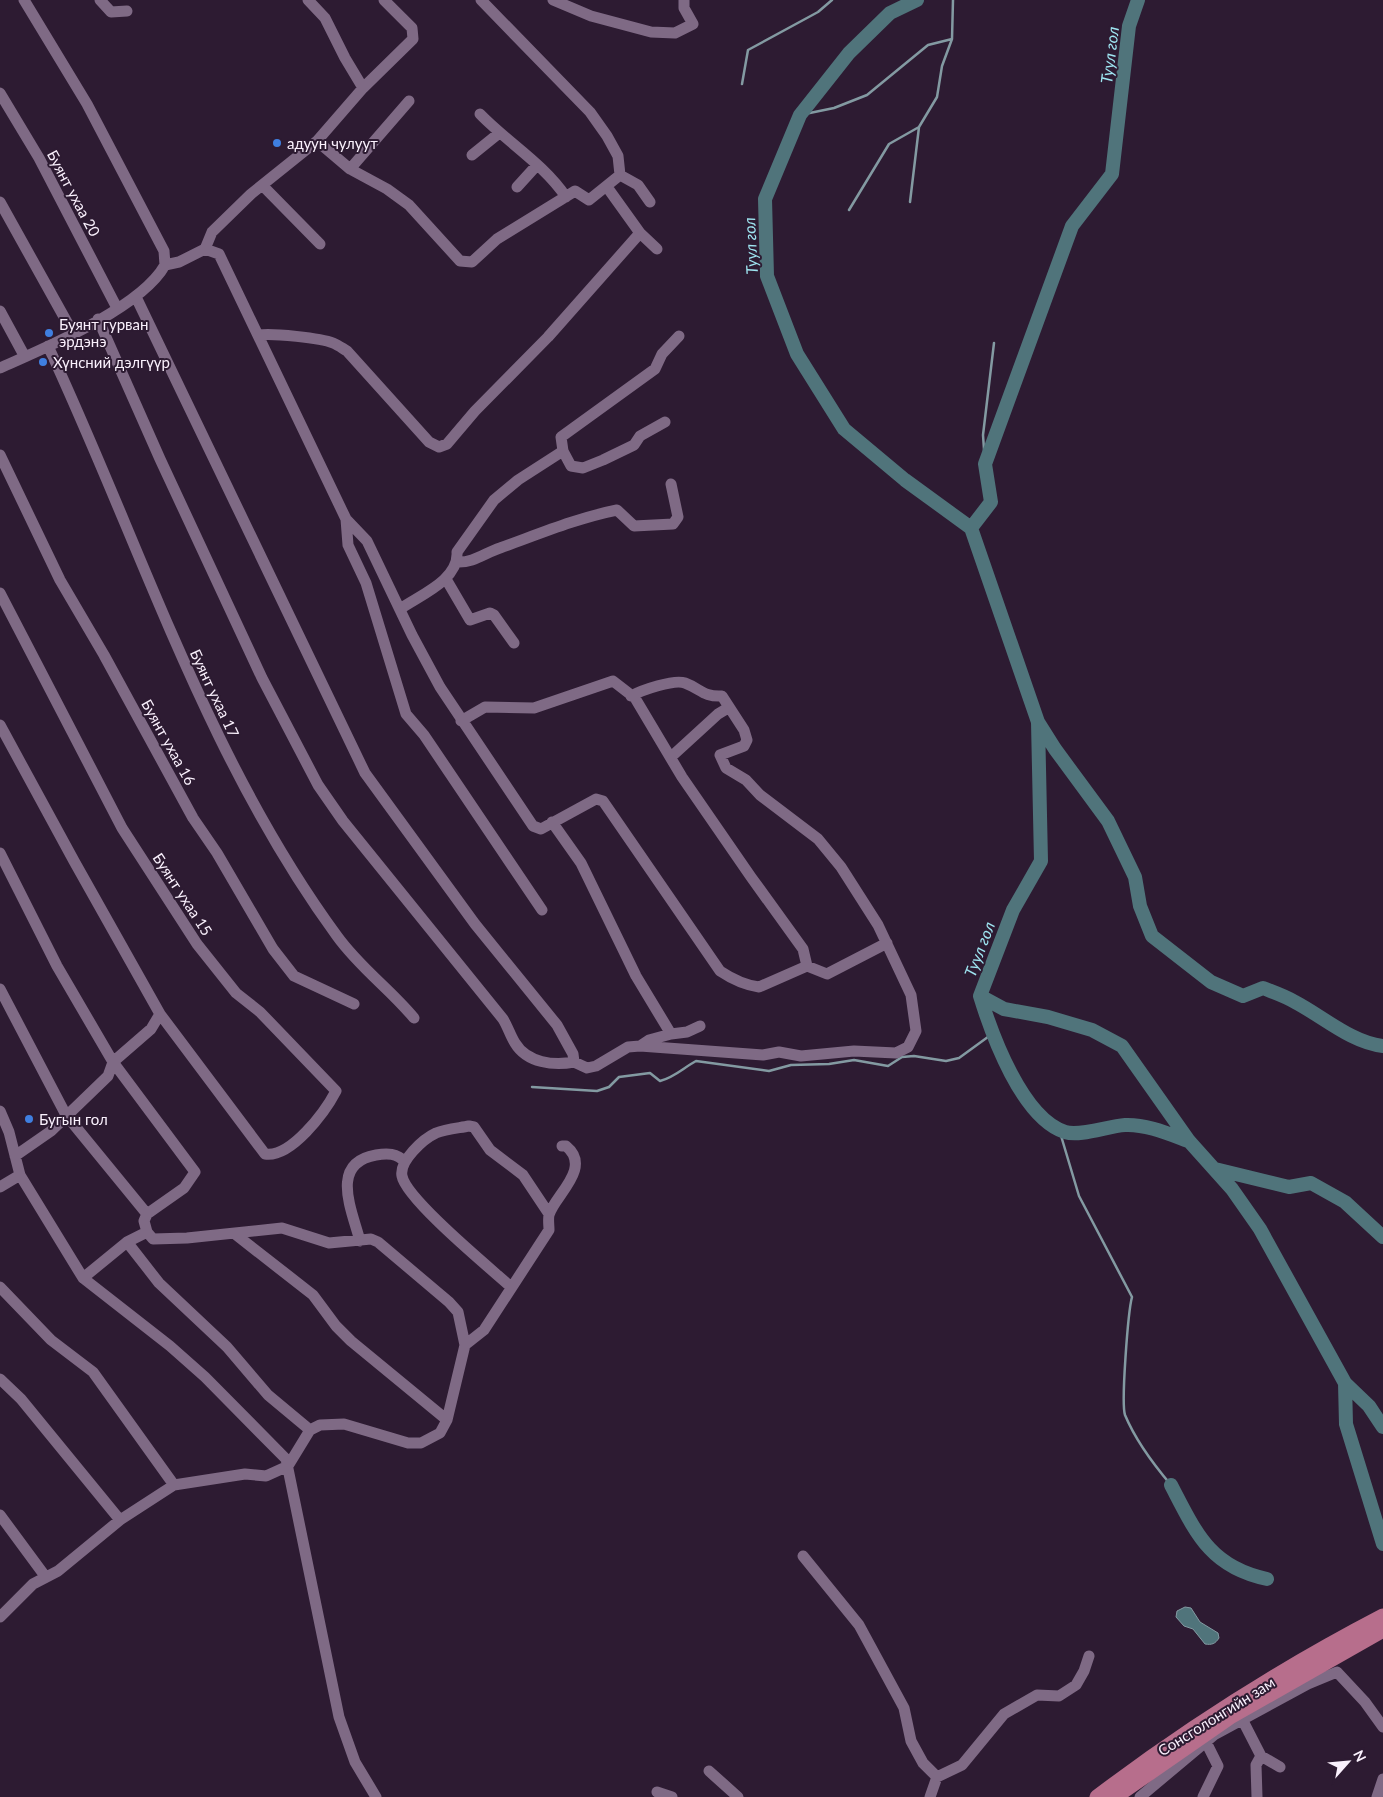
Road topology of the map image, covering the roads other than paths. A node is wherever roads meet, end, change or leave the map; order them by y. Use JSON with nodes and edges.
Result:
{"nodes":[{"id":1,"x":24,"y":0,"type":"edge"},
{"id":2,"x":100,"y":0,"type":"edge"},
{"id":3,"x":308,"y":0,"type":"edge"},
{"id":4,"x":384,"y":0,"type":"edge"},
{"id":5,"x":481,"y":0,"type":"edge"},
{"id":6,"x":553,"y":0,"type":"edge"},
{"id":7,"x":684,"y":0,"type":"edge"},
{"id":8,"x":127,"y":11,"type":"dead end"},
{"id":9,"x":363,"y":88,"type":"junction"},
{"id":10,"x":0,"y":93,"type":"edge"},
{"id":11,"x":409,"y":101,"type":"dead end"},
{"id":12,"x":480,"y":114,"type":"dead end"},
{"id":13,"x":498,"y":134,"type":"junction"},
{"id":14,"x":317,"y":141,"type":"junction"},
{"id":15,"x":472,"y":155,"type":"dead end"},
{"id":16,"x":537,"y":166,"type":"junction"},
{"id":17,"x":350,"y":169,"type":"junction"},
{"id":18,"x":620,"y":175,"type":"junction"},
{"id":19,"x":263,"y":186,"type":"junction"},
{"id":20,"x":517,"y":186,"type":"dead end"},
{"id":21,"x":607,"y":187,"type":"junction"},
{"id":22,"x":566,"y":196,"type":"junction"},
{"id":23,"x":0,"y":202,"type":"edge"},
{"id":24,"x":650,"y":202,"type":"dead end"},
{"id":25,"x":640,"y":233,"type":"junction"},
{"id":26,"x":320,"y":244,"type":"dead end"},
{"id":27,"x":205,"y":248,"type":"junction"},
{"id":28,"x":658,"y":249,"type":"dead end"},
{"id":29,"x":165,"y":265,"type":"junction"},
{"id":30,"x":136,"y":297,"type":"junction"},
{"id":31,"x":117,"y":308,"type":"junction"},
{"id":32,"x":0,"y":311,"type":"edge"},
{"id":33,"x":98,"y":319,"type":"junction"},
{"id":34,"x":73,"y":333,"type":"junction"},
{"id":35,"x":259,"y":335,"type":"junction"},
{"id":36,"x":679,"y":336,"type":"dead end"},
{"id":37,"x":48,"y":346,"type":"junction"},
{"id":38,"x":25,"y":357,"type":"junction"},
{"id":39,"x":0,"y":368,"type":"edge"},
{"id":40,"x":665,"y":422,"type":"dead end"},
{"id":41,"x":563,"y":451,"type":"junction"},
{"id":42,"x":0,"y":455,"type":"edge"},
{"id":43,"x":671,"y":484,"type":"dead end"},
{"id":44,"x":346,"y":519,"type":"junction"},
{"id":45,"x":457,"y":562,"type":"junction"},
{"id":46,"x":446,"y":579,"type":"junction"},
{"id":47,"x":0,"y":593,"type":"edge"},
{"id":48,"x":400,"y":609,"type":"junction"},
{"id":49,"x":514,"y":643,"type":"dead end"},
{"id":50,"x":631,"y":696,"type":"junction"},
{"id":51,"x":728,"y":708,"type":"junction"},
{"id":52,"x":461,"y":721,"type":"junction"},
{"id":53,"x":0,"y":725,"type":"edge"},
{"id":54,"x":670,"y":757,"type":"junction"},
{"id":55,"x":552,"y":822,"type":"junction"},
{"id":56,"x":0,"y":853,"type":"edge"},
{"id":57,"x":542,"y":910,"type":"dead end"},
{"id":58,"x":887,"y":943,"type":"junction"},
{"id":59,"x":807,"y":966,"type":"junction"},
{"id":60,"x":0,"y":989,"type":"edge"},
{"id":61,"x":354,"y":1004,"type":"dead end"},
{"id":62,"x":160,"y":1014,"type":"junction"},
{"id":63,"x":414,"y":1018,"type":"dead end"},
{"id":64,"x":700,"y":1026,"type":"dead end"},
{"id":65,"x":671,"y":1034,"type":"junction"},
{"id":66,"x":640,"y":1046,"type":"junction"},
{"id":67,"x":113,"y":1062,"type":"junction"},
{"id":68,"x":574,"y":1062,"type":"junction"},
{"id":69,"x":0,"y":1111,"type":"edge"},
{"id":70,"x":66,"y":1115,"type":"junction"},
{"id":71,"x":562,"y":1146,"type":"dead end"},
{"id":72,"x":15,"y":1156,"type":"junction"},
{"id":73,"x":405,"y":1162,"type":"junction"},
{"id":74,"x":20,"y":1175,"type":"junction"},
{"id":75,"x":0,"y":1188,"type":"edge"},
{"id":76,"x":147,"y":1214,"type":"junction"},
{"id":77,"x":549,"y":1214,"type":"junction"},
{"id":78,"x":147,"y":1232,"type":"junction"},
{"id":79,"x":235,"y":1234,"type":"junction"},
{"id":80,"x":360,"y":1241,"type":"junction"},
{"id":81,"x":127,"y":1242,"type":"junction"},
{"id":82,"x":83,"y":1278,"type":"junction"},
{"id":83,"x":0,"y":1287,"type":"edge"},
{"id":84,"x":511,"y":1287,"type":"junction"},
{"id":85,"x":465,"y":1345,"type":"junction"},
{"id":86,"x":0,"y":1379,"type":"edge"},
{"id":87,"x":447,"y":1420,"type":"junction"},
{"id":88,"x":310,"y":1430,"type":"junction"},
{"id":89,"x":288,"y":1466,"type":"junction"},
{"id":90,"x":174,"y":1485,"type":"junction"},
{"id":91,"x":0,"y":1515,"type":"edge"},
{"id":92,"x":120,"y":1520,"type":"junction"},
{"id":93,"x":802,"y":1556,"type":"dead end"},
{"id":94,"x":45,"y":1576,"type":"junction"},
{"id":95,"x":0,"y":1616,"type":"edge"},
{"id":96,"x":1383,"y":1616,"type":"edge"},
{"id":97,"x":1383,"y":1630,"type":"edge"},
{"id":98,"x":1344,"y":1643,"type":"junction"},
{"id":99,"x":1089,"y":1656,"type":"dead end"},
{"id":100,"x":1236,"y":1720,"type":"junction"},
{"id":101,"x":1383,"y":1727,"type":"edge"},
{"id":102,"x":1204,"y":1738,"type":"junction"},
{"id":103,"x":1261,"y":1756,"type":"junction"},
{"id":104,"x":1280,"y":1767,"type":"dead end"},
{"id":105,"x":709,"y":1771,"type":"dead end"},
{"id":106,"x":936,"y":1777,"type":"junction"},
{"id":107,"x":1383,"y":1779,"type":"edge"},
{"id":108,"x":657,"y":1792,"type":"dead end"},
{"id":109,"x":1118,"y":1796,"type":"edge"},
{"id":110,"x":376,"y":1797,"type":"edge"},
{"id":111,"x":672,"y":1797,"type":"edge"},
{"id":112,"x":738,"y":1797,"type":"edge"},
{"id":113,"x":930,"y":1797,"type":"edge"},
{"id":114,"x":1097,"y":1797,"type":"edge"},
{"id":115,"x":1140,"y":1797,"type":"edge"},
{"id":116,"x":1203,"y":1797,"type":"edge"},
{"id":117,"x":1257,"y":1797,"type":"edge"},
{"id":118,"x":1377,"y":1797,"type":"edge"}],
"edges":[{"from":1,"to":29,"type":"street"},
{"from":2,"to":8,"type":"street"},
{"from":3,"to":9,"type":"street"},
{"from":4,"to":9,"type":"street"},
{"from":5,"to":18,"type":"street"},
{"from":6,"to":7,"type":"street"},
{"from":9,"to":14,"type":"street"},
{"from":10,"to":31,"type":"street","name":"Буянт ухаа 20"},
{"from":11,"to":17,"type":"street"},
{"from":12,"to":13,"type":"street"},
{"from":13,"to":15,"type":"street"},
{"from":13,"to":16,"type":"street"},
{"from":14,"to":17,"type":"street"},
{"from":14,"to":19,"type":"street"},
{"from":16,"to":20,"type":"street"},
{"from":16,"to":22,"type":"street"},
{"from":17,"to":22,"type":"street"},
{"from":18,"to":21,"type":"street"},
{"from":18,"to":24,"type":"street"},
{"from":19,"to":26,"type":"street"},
{"from":19,"to":27,"type":"street"},
{"from":21,"to":22,"type":"street"},
{"from":21,"to":25,"type":"street"},
{"from":23,"to":34,"type":"street"},
{"from":25,"to":28,"type":"street"},
{"from":25,"to":35,"type":"street"},
{"from":27,"to":29,"type":"street"},
{"from":27,"to":35,"type":"street"},
{"from":29,"to":30,"type":"street"},
{"from":30,"to":31,"type":"street"},
{"from":30,"to":68,"type":"street"},
{"from":31,"to":33,"type":"street"},
{"from":32,"to":38,"type":"street"},
{"from":33,"to":34,"type":"street"},
{"from":33,"to":68,"type":"street"},
{"from":34,"to":37,"type":"street"},
{"from":35,"to":44,"type":"street"},
{"from":36,"to":41,"type":"street"},
{"from":37,"to":38,"type":"street"},
{"from":37,"to":63,"type":"street","name":"Буянт ухаа 17"},
{"from":38,"to":39,"type":"street"},
{"from":40,"to":41,"type":"street"},
{"from":41,"to":45,"type":"street"},
{"from":42,"to":61,"type":"street","name":"Буянт ухаа 16"},
{"from":43,"to":45,"type":"street"},
{"from":44,"to":48,"type":"street"},
{"from":44,"to":57,"type":"street"},
{"from":45,"to":46,"type":"street"},
{"from":46,"to":48,"type":"street"},
{"from":46,"to":49,"type":"street"},
{"from":47,"to":62,"type":"street","name":"Буянт ухаа 15"},
{"from":48,"to":52,"type":"street"},
{"from":50,"to":51,"type":"street"},
{"from":50,"to":52,"type":"street"},
{"from":50,"to":54,"type":"street"},
{"from":51,"to":54,"type":"street"},
{"from":51,"to":58,"type":"street"},
{"from":52,"to":55,"type":"street"},
{"from":53,"to":62,"type":"street"},
{"from":54,"to":59,"type":"street"},
{"from":55,"to":59,"type":"street"},
{"from":55,"to":65,"type":"street"},
{"from":56,"to":67,"type":"street"},
{"from":58,"to":59,"type":"street"},
{"from":58,"to":66,"type":"street"},
{"from":60,"to":70,"type":"street"},
{"from":62,"to":67,"type":"street"},
{"from":64,"to":65,"type":"street"},
{"from":65,"to":66,"type":"street"},
{"from":66,"to":68,"type":"street"},
{"from":67,"to":70,"type":"street"},
{"from":67,"to":76,"type":"street"},
{"from":69,"to":72,"type":"street"},
{"from":70,"to":72,"type":"street"},
{"from":70,"to":76,"type":"street"},
{"from":71,"to":77,"type":"street"},
{"from":72,"to":74,"type":"street"},
{"from":73,"to":77,"type":"street"},
{"from":73,"to":80,"type":"street"},
{"from":73,"to":84,"type":"street"},
{"from":74,"to":75,"type":"street"},
{"from":74,"to":82,"type":"street"},
{"from":76,"to":78,"type":"street"},
{"from":77,"to":84,"type":"street"},
{"from":78,"to":79,"type":"street"},
{"from":78,"to":81,"type":"street"},
{"from":79,"to":80,"type":"street"},
{"from":79,"to":87,"type":"street"},
{"from":80,"to":85,"type":"street"},
{"from":81,"to":82,"type":"street"},
{"from":81,"to":88,"type":"street"},
{"from":82,"to":89,"type":"street"},
{"from":83,"to":90,"type":"street"},
{"from":84,"to":85,"type":"street"},
{"from":85,"to":87,"type":"street"},
{"from":86,"to":92,"type":"street"},
{"from":87,"to":88,"type":"street"},
{"from":88,"to":89,"type":"street"},
{"from":89,"to":90,"type":"street"},
{"from":89,"to":110,"type":"street"},
{"from":90,"to":92,"type":"street"},
{"from":91,"to":94,"type":"street"},
{"from":92,"to":94,"type":"street"},
{"from":93,"to":106,"type":"street"},
{"from":94,"to":95,"type":"street"},
{"from":96,"to":98,"type":"main road"},
{"from":97,"to":98,"type":"main road"},
{"from":98,"to":100,"type":"main road","name":"Сонсголонгийн зам"},
{"from":98,"to":114,"type":"main road","name":"Сонсголонгийн зам"},
{"from":99,"to":106,"type":"street"},
{"from":100,"to":101,"type":"street"},
{"from":100,"to":102,"type":"main road","name":"Сонсголонгийн зам"},
{"from":100,"to":103,"type":"street"},
{"from":102,"to":109,"type":"main road","name":"Сонсголонгийн зам"},
{"from":102,"to":115,"type":"street"},
{"from":102,"to":116,"type":"street"},
{"from":103,"to":104,"type":"street"},
{"from":103,"to":117,"type":"street"},
{"from":105,"to":112,"type":"street"},
{"from":106,"to":113,"type":"street"},
{"from":107,"to":118,"type":"street"},
{"from":108,"to":111,"type":"street"}]}
